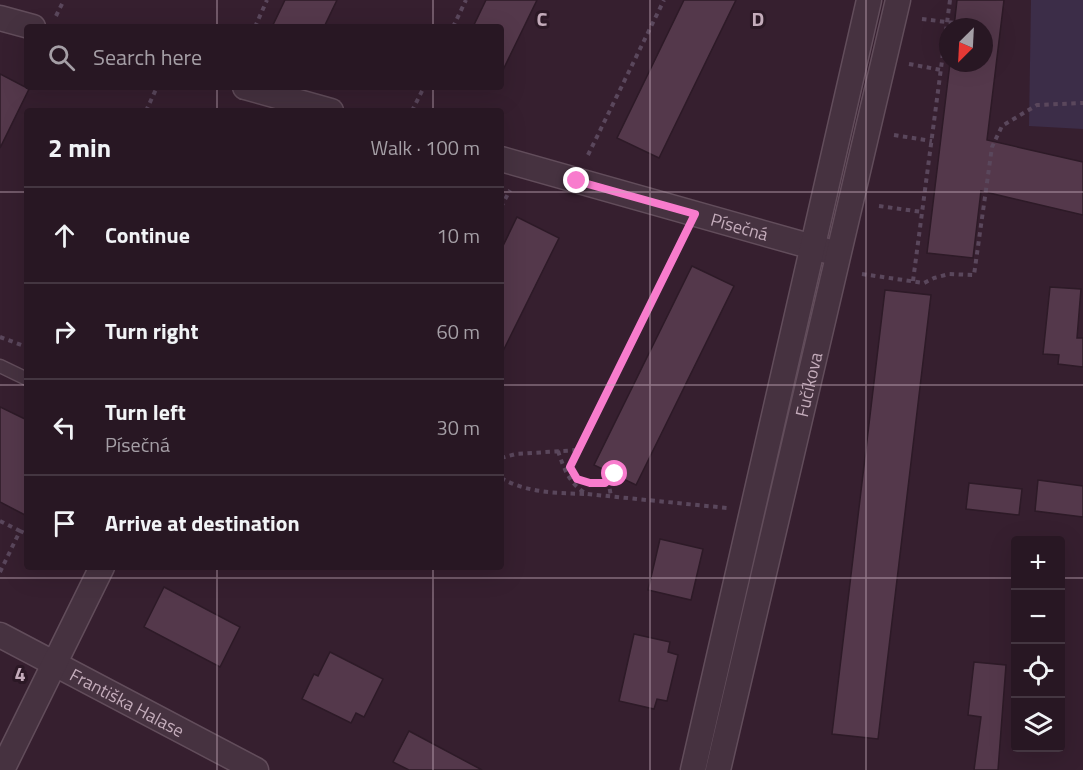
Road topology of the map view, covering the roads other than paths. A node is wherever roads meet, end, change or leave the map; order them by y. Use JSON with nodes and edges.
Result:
{"nodes":[{"id":1,"x":869,"y":0,"type":"edge"},
{"id":2,"x":896,"y":7,"type":"edge"},
{"id":3,"x":0,"y":18,"type":"edge"},
{"id":4,"x":24,"y":25,"type":"edge"},
{"id":5,"x":256,"y":90,"type":"edge"},
{"id":6,"x":320,"y":108,"type":"edge"},
{"id":7,"x":504,"y":160,"type":"edge"},
{"id":8,"x":813,"y":247,"type":"junction"},
{"id":9,"x":836,"y":262,"type":"junction"},
{"id":10,"x":0,"y":366,"type":"edge"},
{"id":11,"x":24,"y":378,"type":"edge"},
{"id":12,"x":101,"y":570,"type":"edge"},
{"id":13,"x":0,"y":635,"type":"edge"},
{"id":14,"x":55,"y":664,"type":"junction"},
{"id":15,"x":2,"y":770,"type":"edge"},
{"id":16,"x":256,"y":770,"type":"edge"},
{"id":17,"x":693,"y":770,"type":"edge"},
{"id":18,"x":718,"y":770,"type":"edge"}],
"edges":[{"from":1,"to":8,"type":"street","name":"Fučíkova"},
{"from":2,"to":9,"type":"street","name":"Fučíkova"},
{"from":3,"to":4,"type":"street"},
{"from":5,"to":6,"type":"street"},
{"from":7,"to":8,"type":"street","name":"Písečná"},
{"from":8,"to":9,"type":"street","name":"Písečná"},
{"from":8,"to":17,"type":"street","name":"Fučíkova"},
{"from":9,"to":18,"type":"street","name":"Fučíkova"},
{"from":10,"to":11,"type":"lane"},
{"from":12,"to":14,"type":"street"},
{"from":13,"to":14,"type":"street","name":"Františka Halase"},
{"from":14,"to":15,"type":"street"},
{"from":14,"to":16,"type":"street","name":"Františka Halase"}]}
